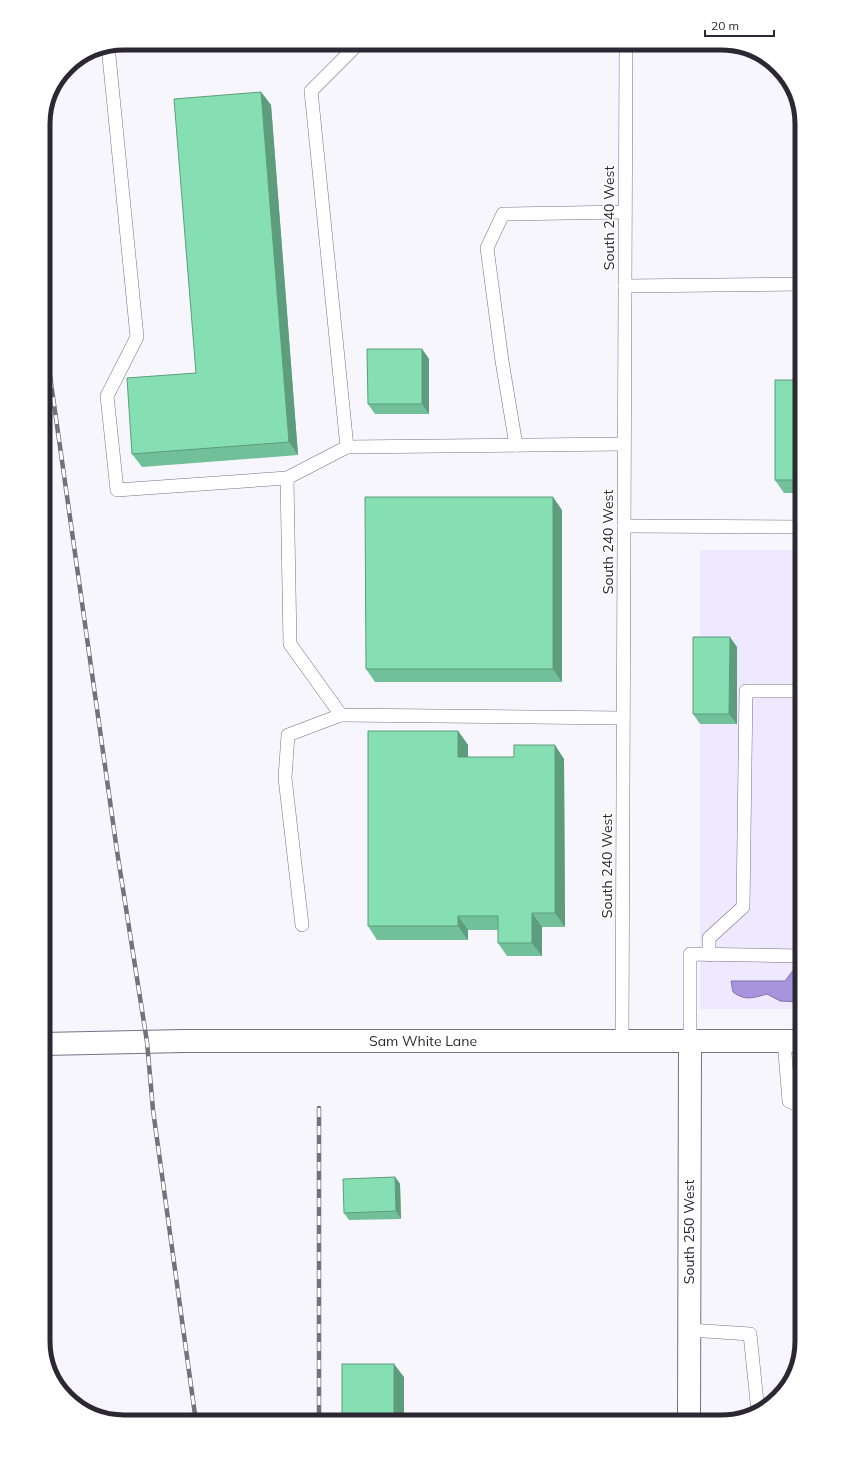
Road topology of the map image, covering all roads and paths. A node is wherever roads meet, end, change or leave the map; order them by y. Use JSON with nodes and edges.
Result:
{"nodes":[{"id":1,"x":352,"y":50,"type":"edge"},
{"id":2,"x":626,"y":50,"type":"edge"},
{"id":3,"x":109,"y":51,"type":"edge"},
{"id":4,"x":625,"y":212,"type":"junction"},
{"id":5,"x":795,"y":284,"type":"edge"},
{"id":6,"x":625,"y":286,"type":"junction"},
{"id":7,"x":624,"y":444,"type":"junction"},
{"id":8,"x":516,"y":445,"type":"junction"},
{"id":9,"x":347,"y":447,"type":"junction"},
{"id":10,"x":287,"y":478,"type":"junction"},
{"id":11,"x":624,"y":526,"type":"junction"},
{"id":12,"x":795,"y":527,"type":"edge"},
{"id":13,"x":795,"y":691,"type":"edge"},
{"id":14,"x":341,"y":715,"type":"junction"},
{"id":15,"x":623,"y":718,"type":"junction"},
{"id":16,"x":302,"y":925,"type":"dead end"},
{"id":17,"x":709,"y":955,"type":"junction"},
{"id":18,"x":795,"y":956,"type":"edge"},
{"id":19,"x":622,"y":1041,"type":"junction"},
{"id":20,"x":690,"y":1041,"type":"junction"},
{"id":21,"x":793,"y":1041,"type":"edge"},
{"id":22,"x":50,"y":1044,"type":"edge"},
{"id":23,"x":795,"y":1103,"type":"edge"},
{"id":24,"x":689,"y":1330,"type":"junction"},
{"id":25,"x":757,"y":1405,"type":"edge"},
{"id":26,"x":689,"y":1415,"type":"edge"}],
"edges":[{"from":1,"to":9,"type":"lane"},
{"from":2,"to":4,"type":"lane","name":"South 240 West"},
{"from":3,"to":10,"type":"lane"},
{"from":4,"to":6,"type":"lane","name":"South 240 West"},
{"from":4,"to":8,"type":"lane"},
{"from":5,"to":6,"type":"lane"},
{"from":6,"to":7,"type":"lane","name":"South 240 West"},
{"from":7,"to":8,"type":"lane"},
{"from":7,"to":11,"type":"lane","name":"South 240 West"},
{"from":8,"to":9,"type":"lane"},
{"from":9,"to":10,"type":"lane"},
{"from":10,"to":14,"type":"lane"},
{"from":11,"to":12,"type":"lane"},
{"from":11,"to":15,"type":"lane","name":"South 240 West"},
{"from":13,"to":17,"type":"lane"},
{"from":14,"to":15,"type":"lane"},
{"from":14,"to":16,"type":"lane"},
{"from":15,"to":19,"type":"lane","name":"South 240 West"},
{"from":17,"to":18,"type":"lane"},
{"from":17,"to":20,"type":"lane"},
{"from":19,"to":20,"type":"street","name":"Sam White Lane"},
{"from":19,"to":22,"type":"street","name":"Sam White Lane"},
{"from":20,"to":21,"type":"street","name":"Sam White Lane"},
{"from":20,"to":24,"type":"street","name":"South 250 West"},
{"from":21,"to":23,"type":"lane"},
{"from":24,"to":25,"type":"lane"},
{"from":24,"to":26,"type":"street","name":"South 250 West"}]}
